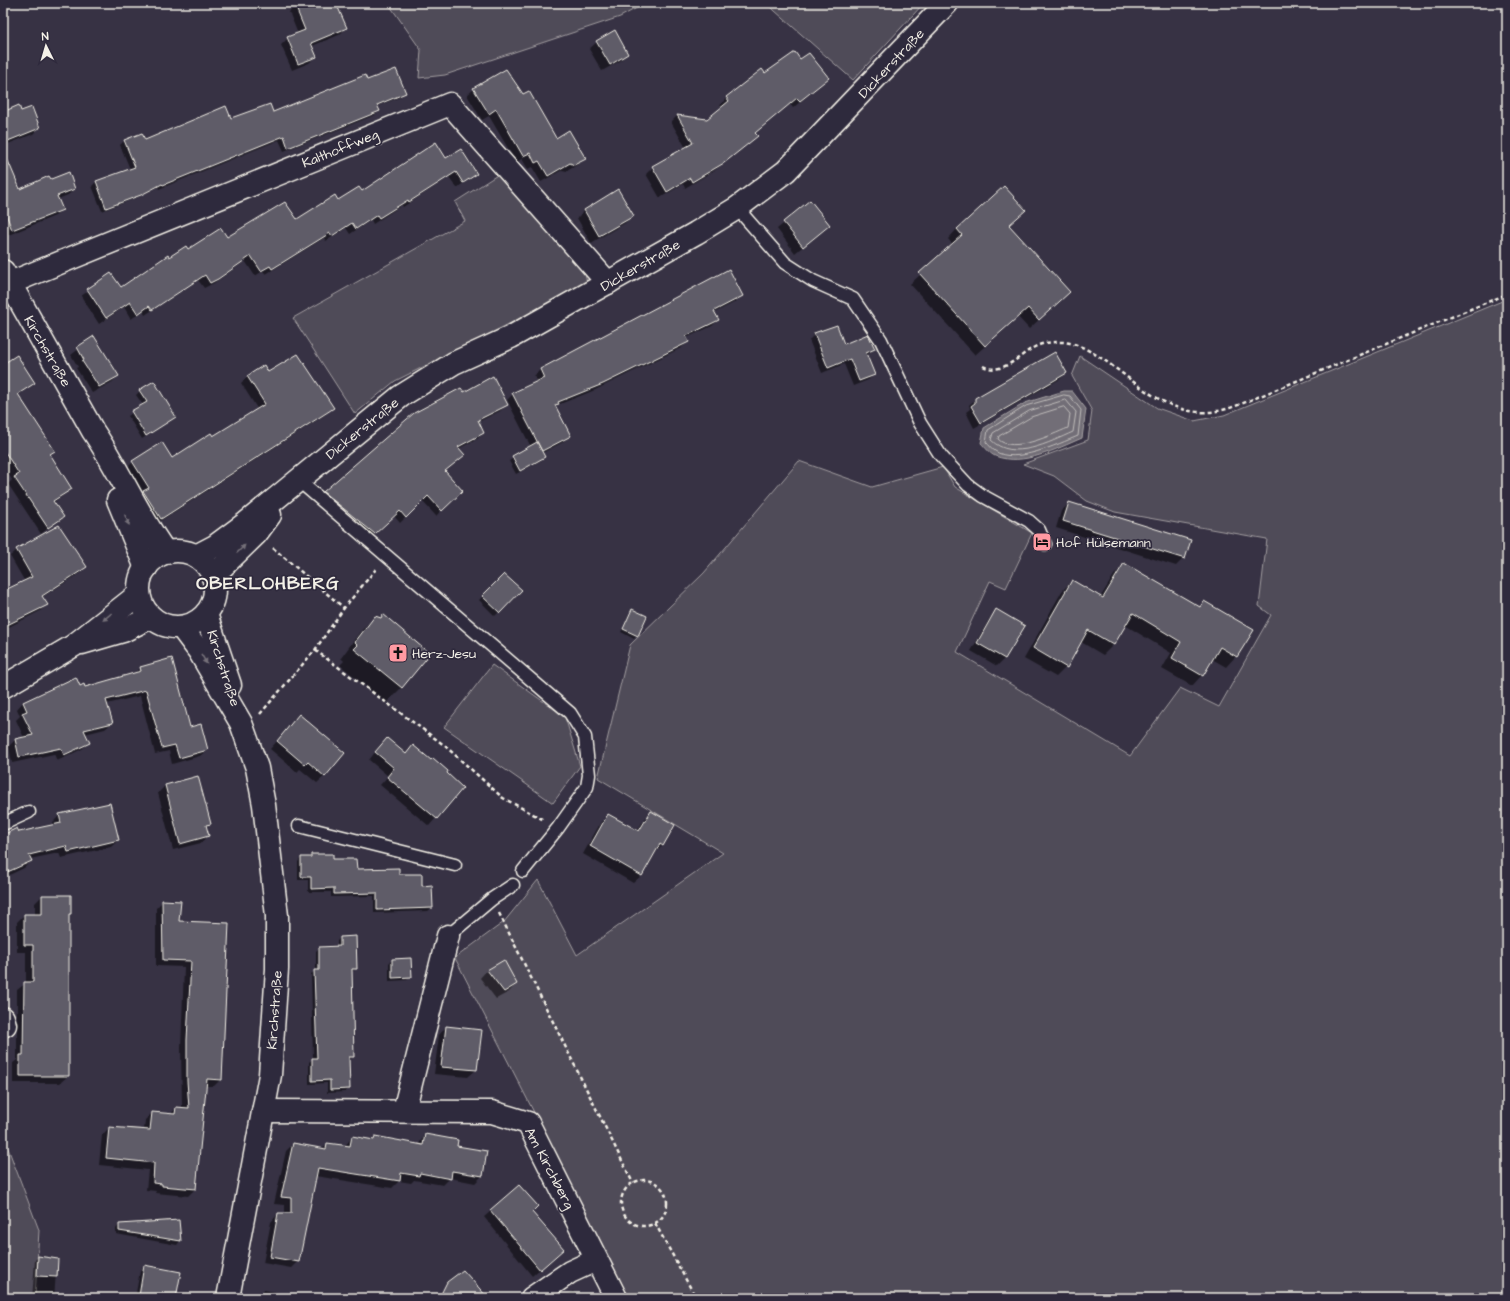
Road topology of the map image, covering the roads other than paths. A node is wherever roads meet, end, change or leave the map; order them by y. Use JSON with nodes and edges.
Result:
{"nodes":[{"id":1,"x":947,"y":3,"type":"edge"},
{"id":2,"x":737,"y":208,"type":"junction"},
{"id":3,"x":6,"y":277,"type":"edge"},
{"id":4,"x":608,"y":283,"type":"junction"},
{"id":5,"x":93,"y":432,"type":"junction"},
{"id":6,"x":298,"y":480,"type":"junction"},
{"id":7,"x":1045,"y":544,"type":"dead end"},
{"id":8,"x":166,"y":553,"type":"junction"},
{"id":9,"x":196,"y":556,"type":"junction"},
{"id":10,"x":146,"y":568,"type":"junction"},
{"id":11,"x":213,"y":576,"type":"junction"},
{"id":12,"x":139,"y":594,"type":"junction"},
{"id":13,"x":206,"y":614,"type":"junction"},
{"id":14,"x":151,"y":617,"type":"junction"},
{"id":15,"x":181,"y":628,"type":"junction"},
{"id":16,"x":73,"y":646,"type":"junction"},
{"id":17,"x":3,"y":687,"type":"edge"},
{"id":18,"x":243,"y":727,"type":"junction"},
{"id":19,"x":29,"y":812,"type":"dead end"},
{"id":20,"x":3,"y":824,"type":"edge"},
{"id":21,"x":299,"y":826,"type":"dead end"},
{"id":22,"x":455,"y":865,"type":"dead end"},
{"id":23,"x":523,"y":871,"type":"dead end"},
{"id":24,"x":513,"y":885,"type":"dead end"},
{"id":25,"x":448,"y":936,"type":"joint"},
{"id":26,"x":263,"y":1111,"type":"junction"},
{"id":27,"x":404,"y":1111,"type":"junction"},
{"id":28,"x":596,"y":1260,"type":"junction"},
{"id":29,"x":228,"y":1298,"type":"edge"},
{"id":30,"x":532,"y":1298,"type":"edge"},
{"id":31,"x":616,"y":1298,"type":"edge"}],
"edges":[{"from":1,"to":2,"type":"street","name":"Dickerstraße"},
{"from":2,"to":4,"type":"street","name":"Dickerstraße"},
{"from":2,"to":7,"type":"lane"},
{"from":3,"to":4,"type":"street","name":"Kalthoffweg"},
{"from":3,"to":5,"type":"street","name":"Kirchstraße"},
{"from":4,"to":6,"type":"street","name":"Dickerstraße"},
{"from":5,"to":8,"type":"street","name":"Kirchstraße"},
{"from":5,"to":10,"type":"street","name":"Kirchstraße","one_way":true},
{"from":6,"to":9,"type":"street","name":"Dickerstraße"},
{"from":11,"to":6,"type":"street","name":"Dickerstraße","one_way":true},
{"from":6,"to":23,"type":"lane"},
{"from":8,"to":9,"type":"street"},
{"from":8,"to":10,"type":"street"},
{"from":9,"to":11,"type":"street"},
{"from":10,"to":12,"type":"street"},
{"from":11,"to":13,"type":"street"},
{"from":12,"to":14,"type":"street"},
{"from":12,"to":16,"type":"street","one_way":true},
{"from":13,"to":15,"type":"street"},
{"from":13,"to":18,"type":"street","name":"Kirchstraße"},
{"from":14,"to":15,"type":"street"},
{"from":14,"to":16,"type":"street"},
{"from":15,"to":18,"type":"street","name":"Kirchstraße","one_way":true},
{"from":16,"to":17,"type":"street"},
{"from":18,"to":26,"type":"street","name":"Kirchstraße"},
{"from":19,"to":20,"type":"lane"},
{"from":21,"to":22,"type":"lane"},
{"from":24,"to":25,"type":"lane"},
{"from":25,"to":27,"type":"street"},
{"from":26,"to":27,"type":"street","name":"Am Kirchberg"},
{"from":26,"to":29,"type":"street","name":"Kirchstraße"},
{"from":27,"to":28,"type":"street","name":"Am Kirchberg"},
{"from":28,"to":30,"type":"street"},
{"from":28,"to":31,"type":"street","name":"Am Kirchberg"}]}
